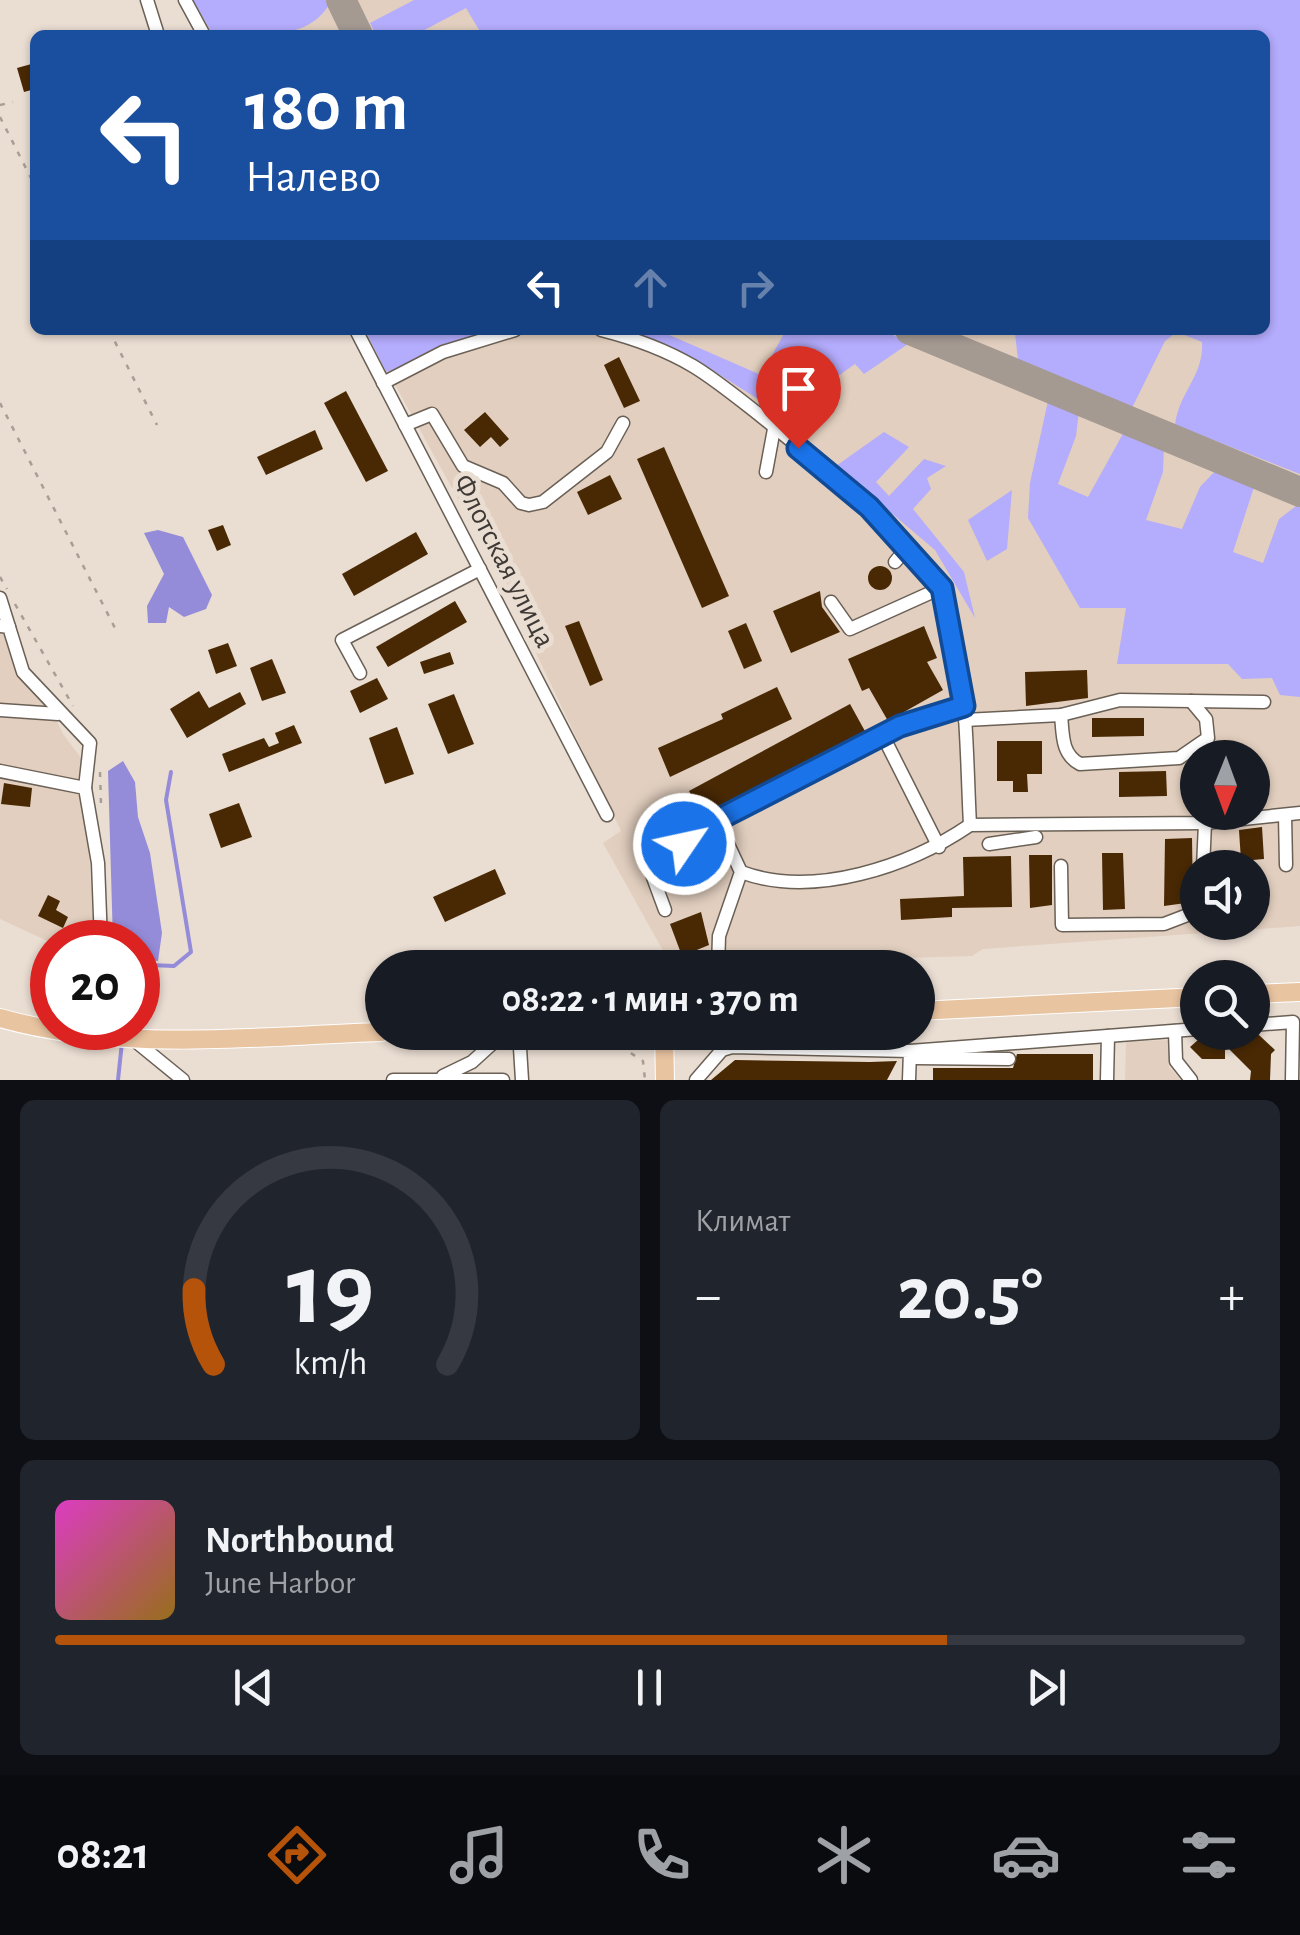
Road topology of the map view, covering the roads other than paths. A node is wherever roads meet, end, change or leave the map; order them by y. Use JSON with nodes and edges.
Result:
{"nodes":[{"id":1,"x":147,"y":0,"type":"edge"},
{"id":2,"x":185,"y":0,"type":"edge"},
{"id":3,"x":156,"y":30,"type":"edge"},
{"id":4,"x":201,"y":30,"type":"edge"},
{"id":5,"x":359,"y":335,"type":"edge"},
{"id":6,"x":499,"y":335,"type":"edge"},
{"id":7,"x":620,"y":335,"type":"edge"},
{"id":8,"x":383,"y":383,"type":"junction"},
{"id":9,"x":623,"y":423,"type":"dead end"},
{"id":10,"x":405,"y":425,"type":"junction"},
{"id":11,"x":774,"y":429,"type":"junction"},
{"id":12,"x":766,"y":472,"type":"dead end"},
{"id":13,"x":906,"y":549,"type":"junction"},
{"id":14,"x":895,"y":562,"type":"dead end"},
{"id":15,"x":480,"y":569,"type":"junction"},
{"id":16,"x":942,"y":588,"type":"junction"},
{"id":17,"x":0,"y":598,"type":"edge"},
{"id":18,"x":831,"y":602,"type":"dead end"},
{"id":19,"x":5,"y":626,"type":"edge"},
{"id":20,"x":360,"y":673,"type":"dead end"},
{"id":21,"x":1191,"y":701,"type":"junction"},
{"id":22,"x":1264,"y":702,"type":"dead end"},
{"id":23,"x":0,"y":710,"type":"edge"},
{"id":24,"x":965,"y":713,"type":"junction"},
{"id":25,"x":58,"y":714,"type":"junction"},
{"id":26,"x":1061,"y":715,"type":"junction"},
{"id":27,"x":884,"y":738,"type":"junction"},
{"id":28,"x":0,"y":771,"type":"edge"},
{"id":29,"x":85,"y":788,"type":"junction"},
{"id":30,"x":1300,"y":813,"type":"edge"},
{"id":31,"x":1285,"y":814,"type":"junction"},
{"id":32,"x":608,"y":815,"type":"dead end"},
{"id":33,"x":1270,"y":815,"type":"edge"},
{"id":34,"x":1180,"y":824,"type":"edge"},
{"id":35,"x":970,"y":825,"type":"junction"},
{"id":36,"x":719,"y":826,"type":"junction"},
{"id":37,"x":1036,"y":837,"type":"junction"},
{"id":38,"x":988,"y":844,"type":"dead end"},
{"id":39,"x":939,"y":846,"type":"junction"},
{"id":40,"x":1286,"y":865,"type":"dead end"},
{"id":41,"x":1060,"y":866,"type":"dead end"},
{"id":42,"x":742,"y":872,"type":"junction"},
{"id":43,"x":665,"y":910,"type":"dead end"},
{"id":44,"x":1180,"y":918,"type":"edge"},
{"id":45,"x":99,"y":920,"type":"edge"},
{"id":46,"x":719,"y":950,"type":"edge"},
{"id":47,"x":1300,"y":992,"type":"edge"},
{"id":48,"x":1270,"y":993,"type":"edge"},
{"id":49,"x":1180,"y":998,"type":"edge"},
{"id":50,"x":935,"y":1010,"type":"edge"},
{"id":51,"x":0,"y":1018,"type":"edge"},
{"id":52,"x":1296,"y":1022,"type":"edge"},
{"id":53,"x":1270,"y":1024,"type":"edge"},
{"id":54,"x":30,"y":1026,"type":"edge"},
{"id":55,"x":1175,"y":1031,"type":"junction"},
{"id":56,"x":1180,"y":1031,"type":"edge"},
{"id":57,"x":365,"y":1033,"type":"edge"},
{"id":58,"x":1108,"y":1036,"type":"junction"},
{"id":59,"x":160,"y":1039,"type":"edge"},
{"id":60,"x":146,"y":1050,"type":"edge"},
{"id":61,"x":485,"y":1050,"type":"edge"},
{"id":62,"x":520,"y":1050,"type":"edge"},
{"id":63,"x":664,"y":1050,"type":"edge"},
{"id":64,"x":910,"y":1054,"type":"junction"},
{"id":65,"x":1008,"y":1058,"type":"dead end"},
{"id":66,"x":436,"y":1079,"type":"edge"},
{"id":67,"x":183,"y":1080,"type":"edge"},
{"id":68,"x":393,"y":1080,"type":"edge"},
{"id":69,"x":503,"y":1080,"type":"edge"},
{"id":70,"x":522,"y":1080,"type":"edge"},
{"id":71,"x":664,"y":1080,"type":"edge"},
{"id":72,"x":696,"y":1080,"type":"edge"},
{"id":73,"x":909,"y":1080,"type":"edge"},
{"id":74,"x":1107,"y":1080,"type":"edge"},
{"id":75,"x":1191,"y":1080,"type":"edge"},
{"id":76,"x":1292,"y":1080,"type":"edge"}],
"edges":[{"from":1,"to":3,"type":"street"},
{"from":2,"to":4,"type":"street"},
{"from":5,"to":8,"type":"street","name":"Флотская улица"},
{"from":6,"to":8,"type":"street"},
{"from":7,"to":11,"type":"street"},
{"from":8,"to":10,"type":"street","name":"Флотская улица"},
{"from":9,"to":10,"type":"street"},
{"from":10,"to":15,"type":"street","name":"Флотская улица"},
{"from":11,"to":12,"type":"street"},
{"from":11,"to":13,"type":"street"},
{"from":13,"to":14,"type":"street"},
{"from":13,"to":16,"type":"street"},
{"from":15,"to":20,"type":"street"},
{"from":15,"to":32,"type":"street","name":"Флотская улица"},
{"from":16,"to":18,"type":"street"},
{"from":16,"to":24,"type":"street"},
{"from":17,"to":19,"type":"street"},
{"from":19,"to":25,"type":"street"},
{"from":21,"to":22,"type":"street"},
{"from":21,"to":26,"type":"street"},
{"from":21,"to":26,"type":"street"},
{"from":23,"to":25,"type":"street"},
{"from":24,"to":26,"type":"street"},
{"from":24,"to":27,"type":"street"},
{"from":24,"to":35,"type":"street"},
{"from":25,"to":29,"type":"street"},
{"from":27,"to":36,"type":"street"},
{"from":27,"to":39,"type":"street"},
{"from":28,"to":29,"type":"street"},
{"from":29,"to":45,"type":"street"},
{"from":30,"to":31,"type":"street"},
{"from":31,"to":33,"type":"street"},
{"from":31,"to":40,"type":"street"},
{"from":34,"to":37,"type":"street"},
{"from":35,"to":37,"type":"street"},
{"from":35,"to":39,"type":"street"},
{"from":36,"to":42,"type":"street"},
{"from":36,"to":43,"type":"street"},
{"from":37,"to":38,"type":"street"},
{"from":39,"to":42,"type":"street"},
{"from":41,"to":44,"type":"street"},
{"from":42,"to":46,"type":"street"},
{"from":47,"to":48,"type":"main road"},
{"from":49,"to":50,"type":"main road"},
{"from":51,"to":54,"type":"main road"},
{"from":52,"to":53,"type":"street"},
{"from":52,"to":76,"type":"street"},
{"from":55,"to":56,"type":"street"},
{"from":55,"to":58,"type":"street"},
{"from":55,"to":75,"type":"street"},
{"from":57,"to":59,"type":"main road"},
{"from":58,"to":64,"type":"street"},
{"from":58,"to":74,"type":"street"},
{"from":60,"to":67,"type":"street"},
{"from":61,"to":66,"type":"street"},
{"from":62,"to":70,"type":"street"},
{"from":63,"to":71,"type":"main road"},
{"from":64,"to":65,"type":"street"},
{"from":64,"to":72,"type":"street"},
{"from":64,"to":73,"type":"street"},
{"from":66,"to":68,"type":"street"},
{"from":66,"to":69,"type":"street"}]}
